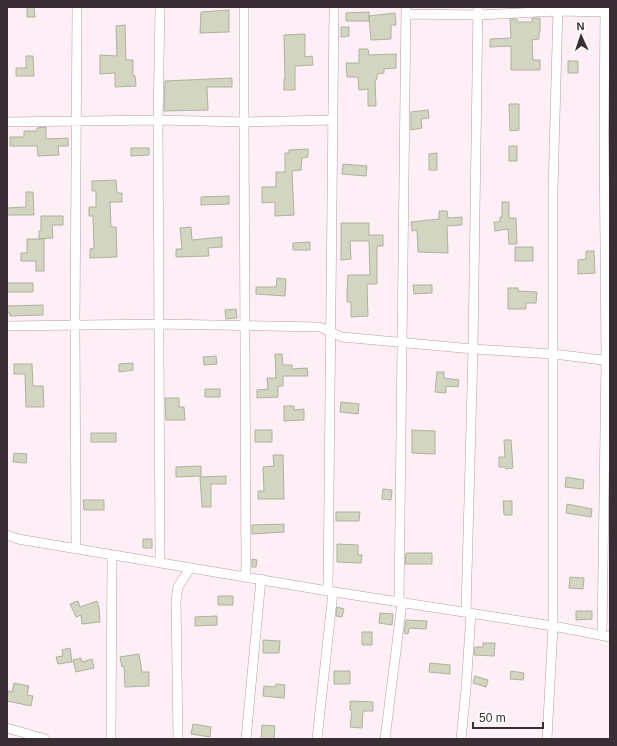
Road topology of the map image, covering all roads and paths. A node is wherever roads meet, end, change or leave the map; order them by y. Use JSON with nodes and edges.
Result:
{"nodes":[{"id":1,"x":77,"y":7,"type":"edge"},
{"id":2,"x":160,"y":7,"type":"edge"},
{"id":3,"x":244,"y":7,"type":"edge"},
{"id":4,"x":334,"y":7,"type":"edge"},
{"id":5,"x":558,"y":9,"type":"edge"},
{"id":6,"x":605,"y":9,"type":"edge"},
{"id":7,"x":406,"y":10,"type":"edge"},
{"id":8,"x":478,"y":11,"type":"edge"},
{"id":9,"x":158,"y":120,"type":"junction"},
{"id":10,"x":333,"y":120,"type":"junction"},
{"id":11,"x":7,"y":122,"type":"edge"},
{"id":12,"x":76,"y":122,"type":"junction"},
{"id":13,"x":244,"y":122,"type":"junction"},
{"id":14,"x":607,"y":141,"type":"edge"},
{"id":15,"x":159,"y":324,"type":"junction"},
{"id":16,"x":7,"y":326,"type":"edge"},
{"id":17,"x":75,"y":326,"type":"junction"},
{"id":18,"x":244,"y":326,"type":"junction"},
{"id":19,"x":331,"y":332,"type":"junction"},
{"id":20,"x":402,"y":343,"type":"junction"},
{"id":21,"x":473,"y":349,"type":"junction"},
{"id":22,"x":554,"y":354,"type":"junction"},
{"id":23,"x":608,"y":361,"type":"edge"},
{"id":24,"x":7,"y":535,"type":"edge"},
{"id":25,"x":76,"y":549,"type":"junction"},
{"id":26,"x":112,"y":555,"type":"junction"},
{"id":27,"x":160,"y":563,"type":"junction"},
{"id":28,"x":190,"y":568,"type":"junction"},
{"id":29,"x":246,"y":577,"type":"junction"},
{"id":30,"x":261,"y":579,"type":"junction"},
{"id":31,"x":330,"y":592,"type":"junction"},
{"id":32,"x":400,"y":602,"type":"junction"},
{"id":33,"x":469,"y":613,"type":"junction"},
{"id":34,"x":553,"y":626,"type":"junction"},
{"id":35,"x":606,"y":636,"type":"edge"},
{"id":36,"x":7,"y":728,"type":"edge"},
{"id":37,"x":45,"y":739,"type":"edge"},
{"id":38,"x":111,"y":739,"type":"edge"},
{"id":39,"x":178,"y":739,"type":"edge"},
{"id":40,"x":246,"y":739,"type":"edge"},
{"id":41,"x":316,"y":739,"type":"edge"},
{"id":42,"x":385,"y":739,"type":"edge"},
{"id":43,"x":462,"y":739,"type":"edge"},
{"id":44,"x":546,"y":739,"type":"edge"}],
"edges":[{"from":1,"to":12,"type":"street"},
{"from":2,"to":9,"type":"street"},
{"from":3,"to":13,"type":"street"},
{"from":4,"to":10,"type":"street"},
{"from":5,"to":6,"type":"street"},
{"from":5,"to":8,"type":"street"},
{"from":5,"to":22,"type":"street"},
{"from":6,"to":14,"type":"street"},
{"from":7,"to":8,"type":"street"},
{"from":7,"to":20,"type":"street"},
{"from":8,"to":21,"type":"street"},
{"from":9,"to":12,"type":"street"},
{"from":9,"to":13,"type":"street"},
{"from":9,"to":15,"type":"street"},
{"from":10,"to":13,"type":"street"},
{"from":10,"to":19,"type":"street"},
{"from":11,"to":12,"type":"street"},
{"from":12,"to":17,"type":"street"},
{"from":13,"to":18,"type":"street"},
{"from":14,"to":23,"type":"street"},
{"from":15,"to":17,"type":"street"},
{"from":15,"to":18,"type":"street"},
{"from":15,"to":27,"type":"street"},
{"from":16,"to":17,"type":"street"},
{"from":17,"to":25,"type":"street"},
{"from":18,"to":19,"type":"street"},
{"from":18,"to":29,"type":"street"},
{"from":19,"to":20,"type":"street"},
{"from":19,"to":31,"type":"street"},
{"from":20,"to":21,"type":"street"},
{"from":20,"to":32,"type":"street"},
{"from":21,"to":22,"type":"street"},
{"from":21,"to":33,"type":"street"},
{"from":22,"to":23,"type":"street"},
{"from":22,"to":34,"type":"street"},
{"from":23,"to":35,"type":"street"},
{"from":24,"to":25,"type":"street"},
{"from":25,"to":26,"type":"street"},
{"from":26,"to":27,"type":"street"},
{"from":26,"to":38,"type":"street"},
{"from":27,"to":28,"type":"street"},
{"from":28,"to":29,"type":"street"},
{"from":28,"to":39,"type":"street"},
{"from":29,"to":30,"type":"street"},
{"from":30,"to":31,"type":"street"},
{"from":30,"to":40,"type":"street"},
{"from":31,"to":32,"type":"street"},
{"from":31,"to":41,"type":"street"},
{"from":32,"to":33,"type":"street"},
{"from":32,"to":42,"type":"street"},
{"from":33,"to":34,"type":"street"},
{"from":33,"to":43,"type":"street"},
{"from":34,"to":35,"type":"street"},
{"from":34,"to":44,"type":"street"},
{"from":36,"to":37,"type":"street"}]}
